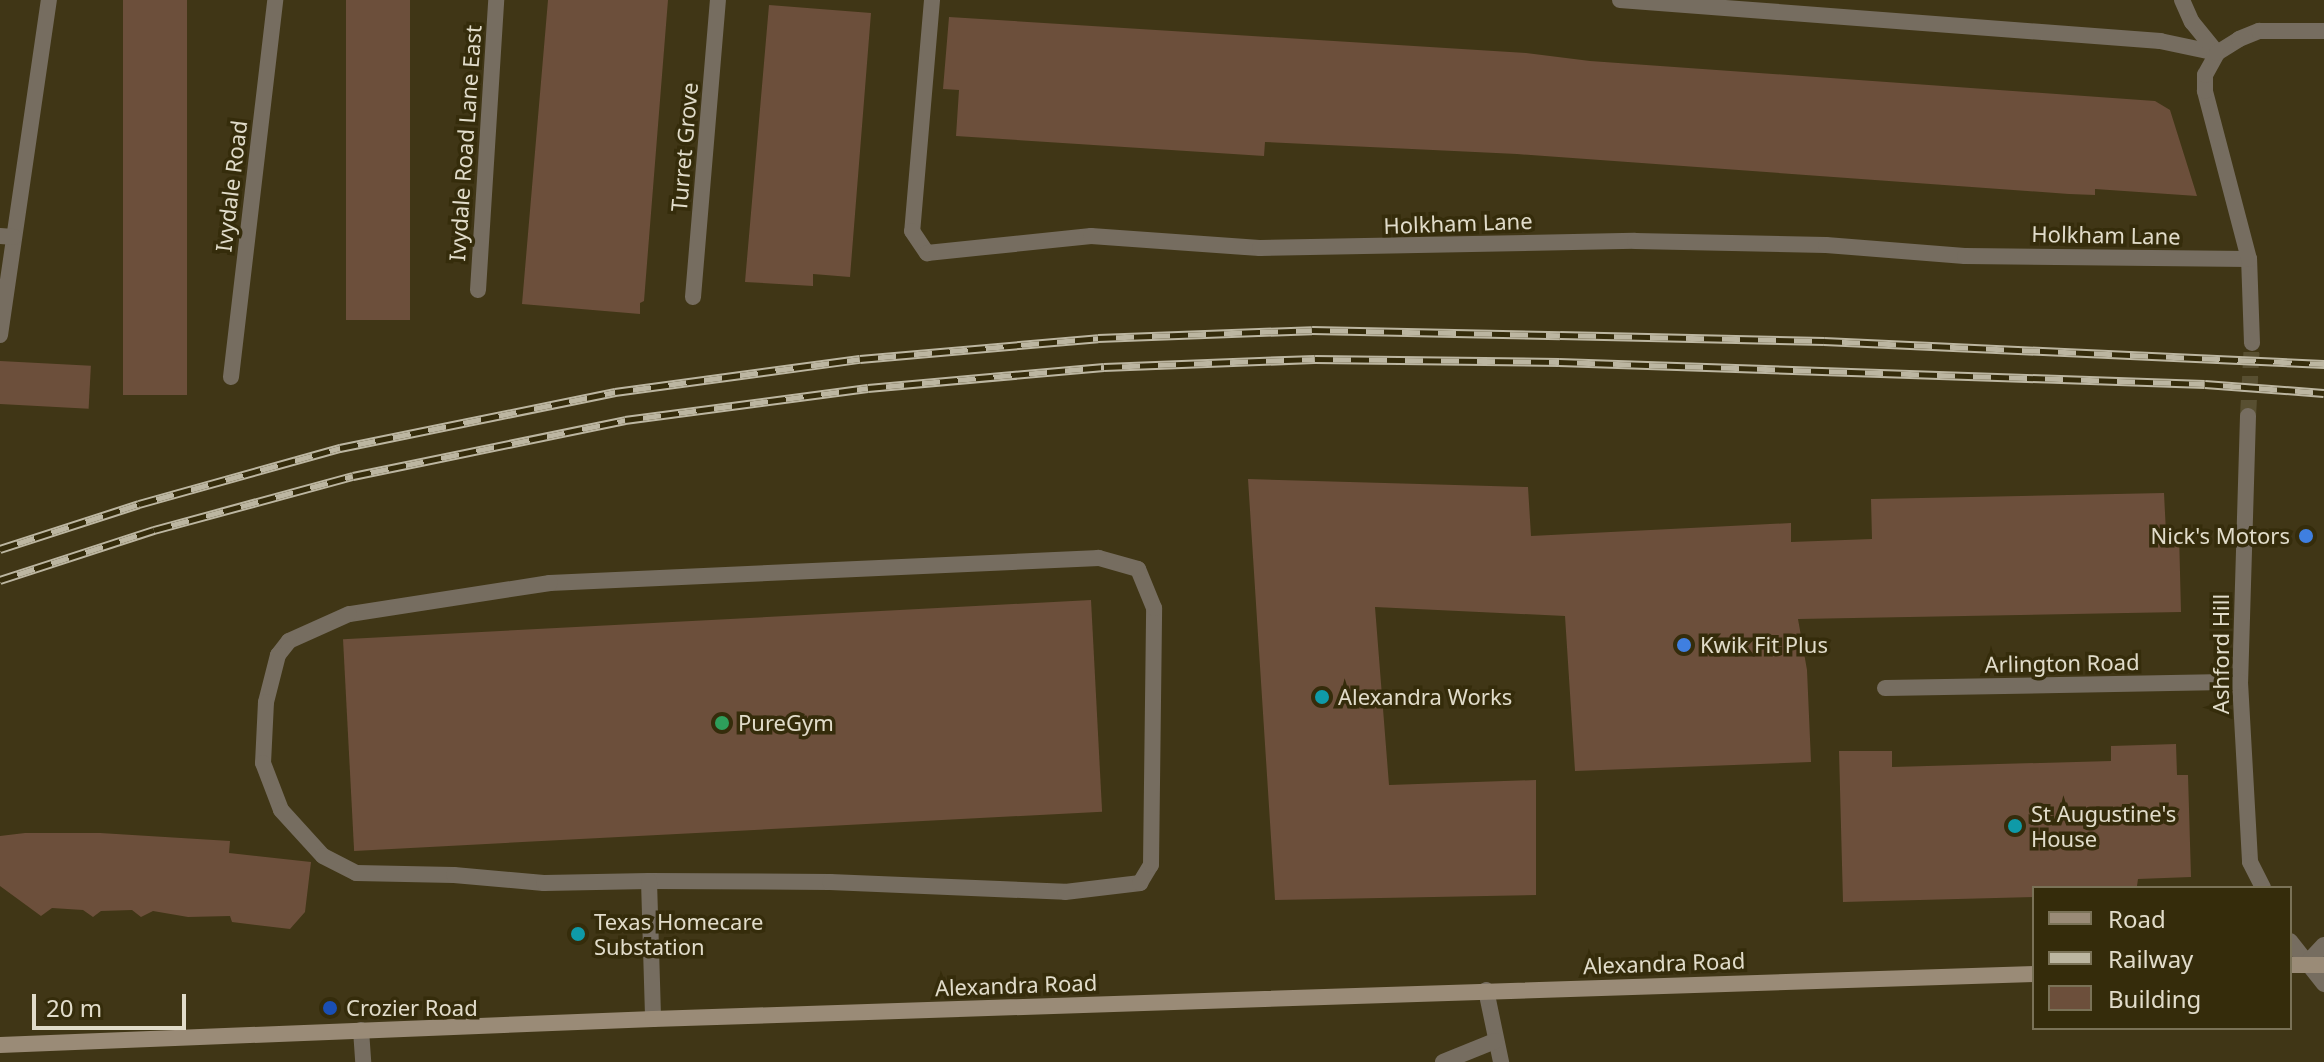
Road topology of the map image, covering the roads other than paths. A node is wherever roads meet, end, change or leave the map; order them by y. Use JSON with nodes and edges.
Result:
{"nodes":[{"id":1,"x":49,"y":0,"type":"edge"},
{"id":2,"x":275,"y":0,"type":"edge"},
{"id":3,"x":496,"y":0,"type":"edge"},
{"id":4,"x":718,"y":0,"type":"edge"},
{"id":5,"x":932,"y":0,"type":"edge"},
{"id":6,"x":1620,"y":0,"type":"edge"},
{"id":7,"x":2182,"y":0,"type":"edge"},
{"id":8,"x":2324,"y":31,"type":"edge"},
{"id":9,"x":2217,"y":53,"type":"junction"},
{"id":10,"x":7,"y":236,"type":"edge"},
{"id":11,"x":2249,"y":259,"type":"junction"},
{"id":12,"x":478,"y":290,"type":"dead end"},
{"id":13,"x":693,"y":297,"type":"dead end"},
{"id":14,"x":0,"y":335,"type":"edge"},
{"id":15,"x":2252,"y":343,"type":"tunnel mouth"},
{"id":16,"x":231,"y":377,"type":"dead end"},
{"id":17,"x":2248,"y":416,"type":"tunnel mouth"},
{"id":18,"x":2240,"y":682,"type":"junction"},
{"id":19,"x":1885,"y":688,"type":"dead end"},
{"id":20,"x":649,"y":881,"type":"junction"},
{"id":21,"x":2262,"y":886,"type":"edge"},
{"id":22,"x":2324,"y":945,"type":"edge"},
{"id":23,"x":2298,"y":964,"type":"edge"},
{"id":24,"x":2324,"y":965,"type":"edge"},
{"id":25,"x":2032,"y":974,"type":"edge"},
{"id":26,"x":2324,"y":984,"type":"edge"},
{"id":27,"x":1486,"y":990,"type":"junction"},
{"id":28,"x":653,"y":1019,"type":"junction"},
{"id":29,"x":361,"y":1030,"type":"junction"},
{"id":30,"x":1495,"y":1041,"type":"junction"},
{"id":31,"x":0,"y":1045,"type":"edge"},
{"id":32,"x":363,"y":1062,"type":"edge"},
{"id":33,"x":1443,"y":1062,"type":"edge"},
{"id":34,"x":1501,"y":1062,"type":"edge"}],
"edges":[{"from":1,"to":10,"type":"street"},
{"from":2,"to":16,"type":"street","name":"Ivydale Road"},
{"from":3,"to":12,"type":"street","name":"Ivydale Road Lane East"},
{"from":4,"to":13,"type":"street","name":"Turret Grove"},
{"from":5,"to":11,"type":"street","name":"Holkham Lane"},
{"from":6,"to":9,"type":"street"},
{"from":7,"to":9,"type":"street"},
{"from":8,"to":9,"type":"street"},
{"from":9,"to":11,"type":"street"},
{"from":10,"to":14,"type":"street"},
{"from":11,"to":15,"type":"street"},
{"from":17,"to":18,"type":"street","name":"Ashford Hill"},
{"from":18,"to":19,"type":"street","name":"Arlington Road"},
{"from":18,"to":21,"type":"street","name":"Ashford Hill"},
{"from":20,"to":20,"type":"street"},
{"from":20,"to":28,"type":"street"},
{"from":22,"to":23,"type":"street"},
{"from":23,"to":24,"type":"main road"},
{"from":23,"to":26,"type":"street"},
{"from":25,"to":27,"type":"main road","name":"Alexandra Road"},
{"from":27,"to":28,"type":"main road","name":"Alexandra Road"},
{"from":27,"to":30,"type":"street"},
{"from":28,"to":29,"type":"main road","name":"Alexandra Road"},
{"from":29,"to":31,"type":"main road","name":"Alexandra Road"},
{"from":29,"to":32,"type":"street"},
{"from":30,"to":33,"type":"street"},
{"from":30,"to":34,"type":"street"}]}
